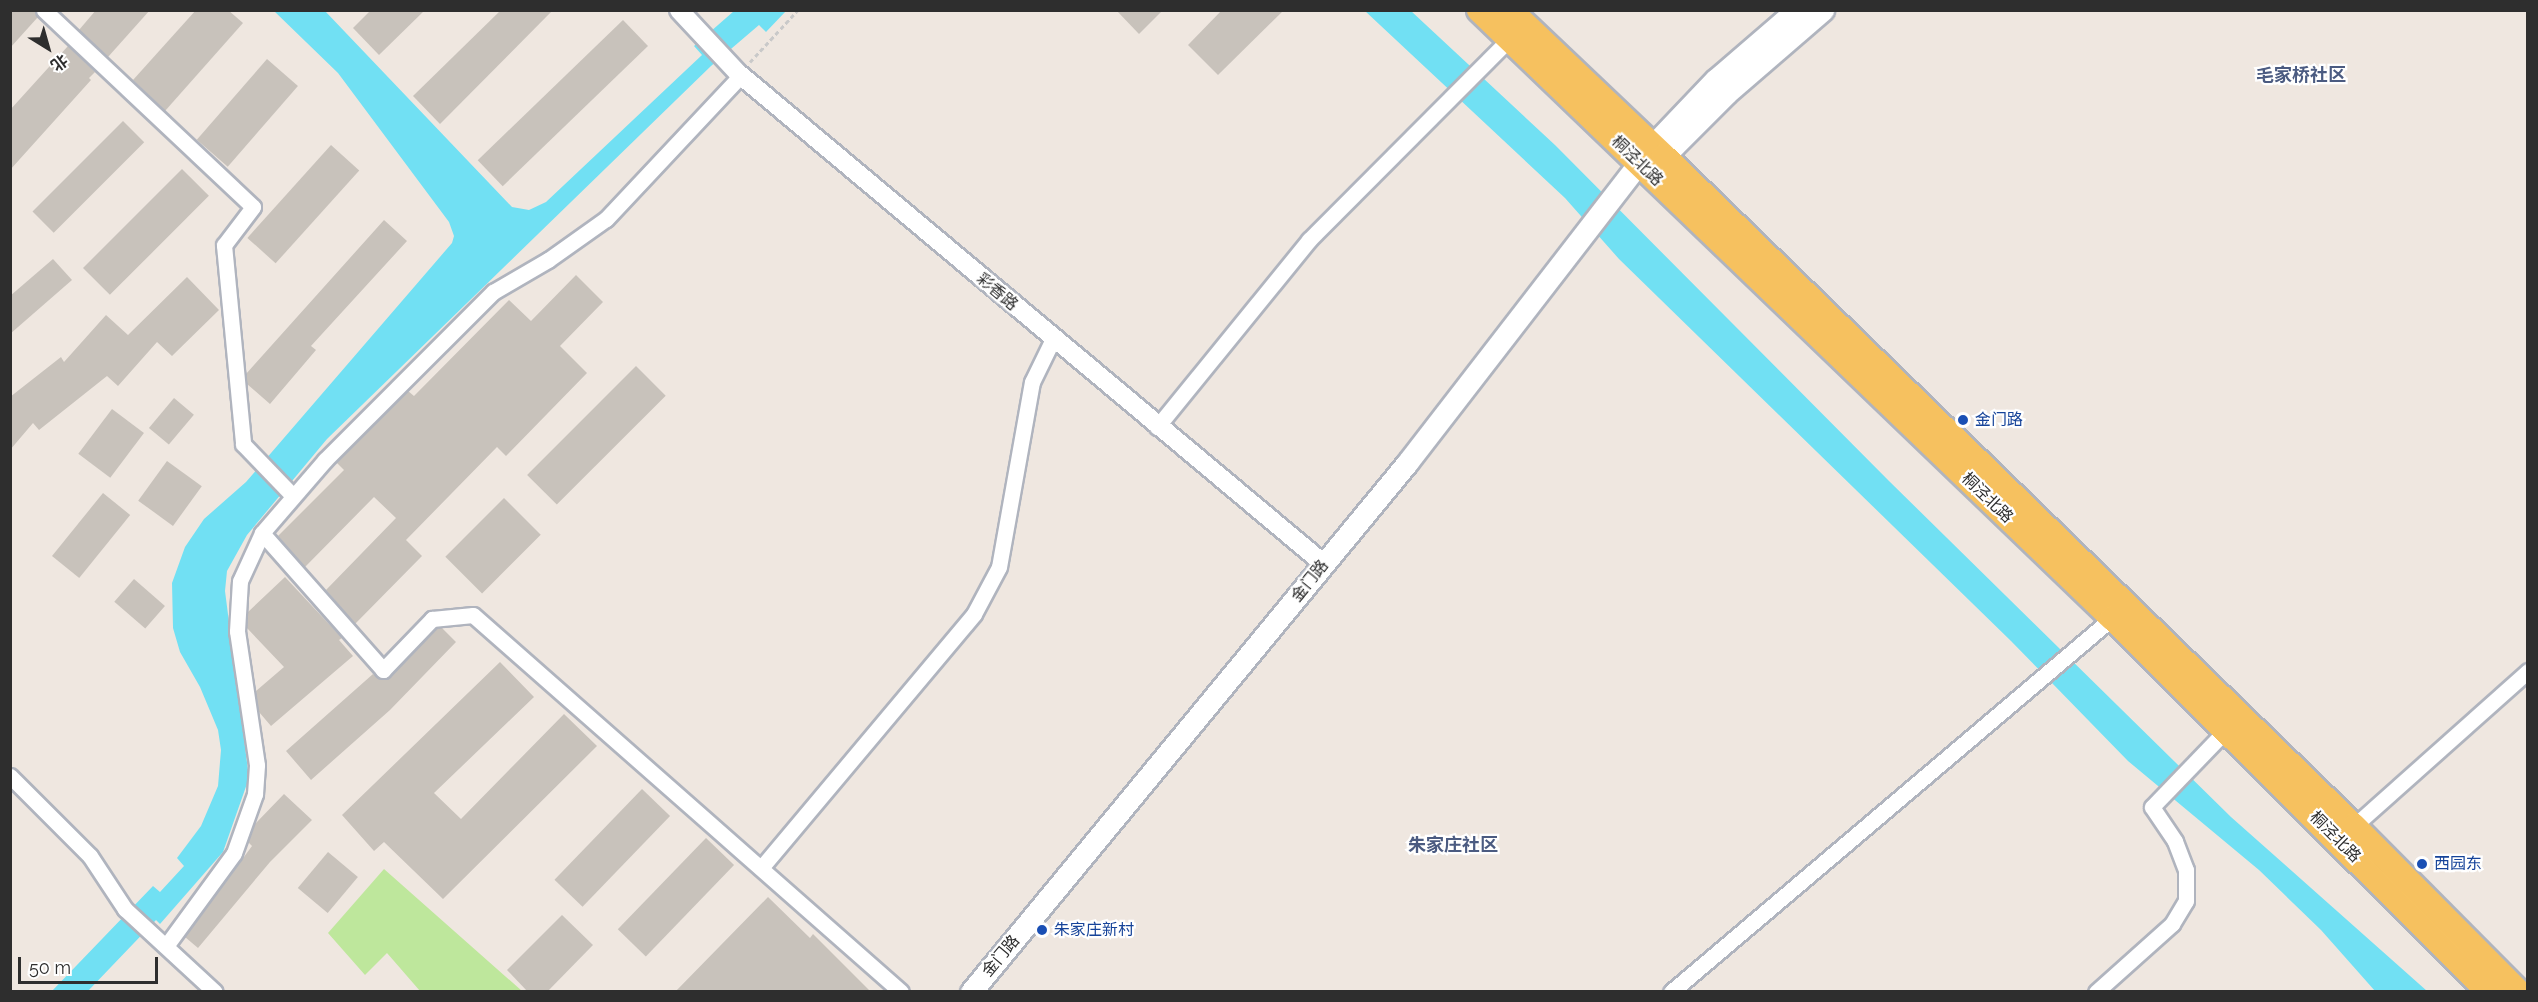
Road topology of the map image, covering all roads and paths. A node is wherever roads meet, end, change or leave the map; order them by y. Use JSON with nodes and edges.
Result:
{"nodes":[{"id":1,"x":44,"y":10,"type":"edge"},
{"id":2,"x":679,"y":10,"type":"edge"},
{"id":3,"x":798,"y":10,"type":"edge"},
{"id":4,"x":1479,"y":10,"type":"edge"},
{"id":5,"x":1510,"y":10,"type":"edge"},
{"id":6,"x":1796,"y":10,"type":"edge"},
{"id":7,"x":1823,"y":10,"type":"edge"},
{"id":8,"x":1509,"y":39,"type":"junction"},
{"id":9,"x":739,"y":74,"type":"junction"},
{"id":10,"x":1652,"y":154,"type":"junction"},
{"id":11,"x":1053,"y":339,"type":"junction"},
{"id":12,"x":1157,"y":427,"type":"junction"},
{"id":13,"x":290,"y":493,"type":"junction"},
{"id":14,"x":262,"y":534,"type":"junction"},
{"id":15,"x":1324,"y":564,"type":"junction"},
{"id":16,"x":2112,"y":618,"type":"junction"},
{"id":17,"x":2528,"y":671,"type":"edge"},
{"id":18,"x":2233,"y":723,"type":"junction"},
{"id":19,"x":10,"y":776,"type":"edge"},
{"id":20,"x":2354,"y":825,"type":"junction"},
{"id":21,"x":761,"y":868,"type":"junction"},
{"id":22,"x":166,"y":946,"type":"junction"},
{"id":23,"x":215,"y":992,"type":"edge"},
{"id":24,"x":901,"y":992,"type":"edge"},
{"id":25,"x":971,"y":992,"type":"edge"},
{"id":26,"x":1671,"y":992,"type":"edge"},
{"id":27,"x":2096,"y":992,"type":"edge"},
{"id":28,"x":2489,"y":992,"type":"edge"},
{"id":29,"x":2518,"y":992,"type":"edge"}],
"edges":[{"from":1,"to":13,"type":"street"},
{"from":2,"to":9,"type":"street","name":"彩香路"},
{"from":3,"to":9,"type":"path"},
{"from":4,"to":8,"type":"main road","name":"桐泾北路"},
{"from":5,"to":10,"type":"main road","name":"桐泾北路"},
{"from":6,"to":10,"type":"main road","name":"金门路"},
{"from":7,"to":10,"type":"main road","name":"金门路"},
{"from":8,"to":10,"type":"main road","name":"桐泾北路"},
{"from":8,"to":12,"type":"street"},
{"from":9,"to":11,"type":"street","name":"彩香路"},
{"from":9,"to":13,"type":"street"},
{"from":10,"to":15,"type":"main road","name":"金门路"},
{"from":10,"to":16,"type":"main road","name":"桐泾北路"},
{"from":10,"to":18,"type":"main road","name":"桐泾北路"},
{"from":11,"to":12,"type":"street","name":"彩香路"},
{"from":11,"to":21,"type":"street"},
{"from":12,"to":15,"type":"street","name":"彩香路"},
{"from":13,"to":14,"type":"street"},
{"from":14,"to":21,"type":"street"},
{"from":14,"to":22,"type":"street"},
{"from":15,"to":25,"type":"main road","name":"金门路"},
{"from":16,"to":18,"type":"main road","name":"桐泾北路"},
{"from":16,"to":26,"type":"street"},
{"from":17,"to":20,"type":"street"},
{"from":18,"to":20,"type":"main road","name":"桐泾北路"},
{"from":18,"to":27,"type":"street"},
{"from":18,"to":28,"type":"main road","name":"桐泾北路"},
{"from":19,"to":22,"type":"street"},
{"from":20,"to":29,"type":"main road","name":"桐泾北路"},
{"from":21,"to":24,"type":"street"},
{"from":22,"to":23,"type":"street"}]}
